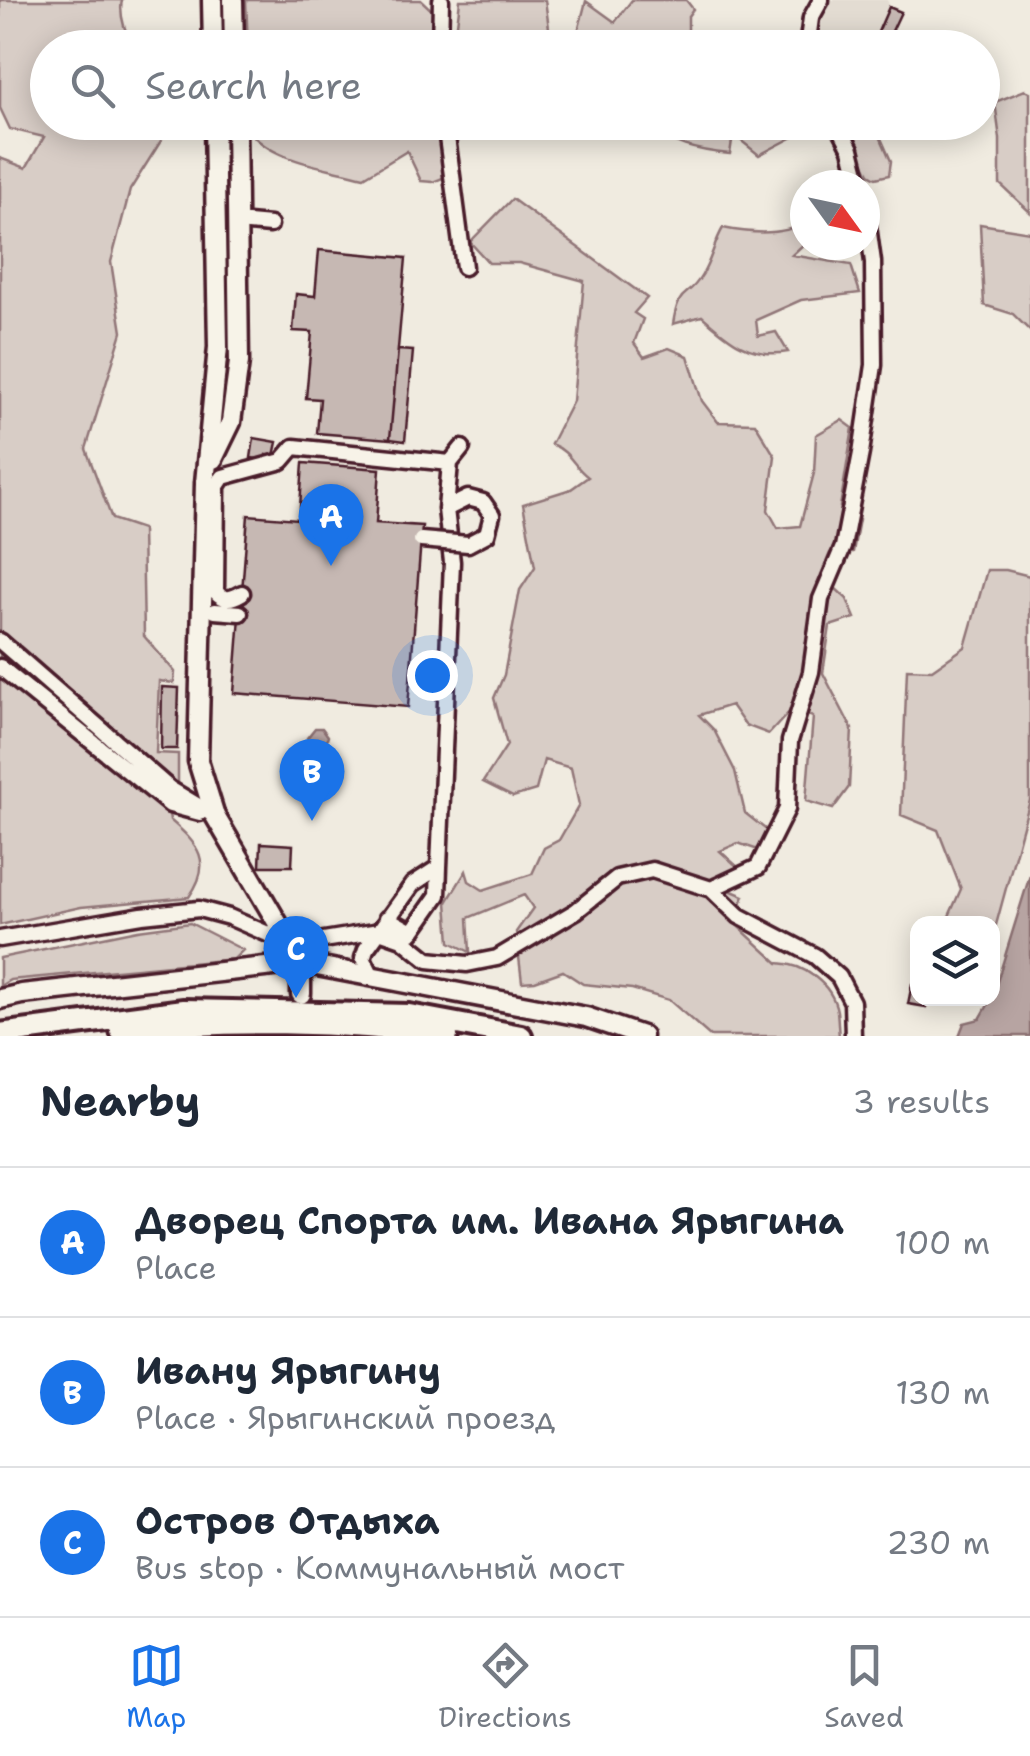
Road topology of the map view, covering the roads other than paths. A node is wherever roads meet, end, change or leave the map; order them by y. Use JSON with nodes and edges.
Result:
{"nodes":[{"id":1,"x":212,"y":0,"type":"edge"},
{"id":2,"x":234,"y":0,"type":"edge"},
{"id":3,"x":441,"y":0,"type":"edge"},
{"id":4,"x":821,"y":0,"type":"edge"},
{"id":5,"x":213,"y":30,"type":"edge"},
{"id":6,"x":234,"y":30,"type":"edge"},
{"id":7,"x":440,"y":30,"type":"edge"},
{"id":8,"x":809,"y":30,"type":"edge"},
{"id":9,"x":214,"y":140,"type":"edge"},
{"id":10,"x":236,"y":140,"type":"edge"},
{"id":11,"x":446,"y":140,"type":"edge"},
{"id":12,"x":846,"y":140,"type":"edge"},
{"id":13,"x":856,"y":170,"type":"edge"},
{"id":14,"x":238,"y":222,"type":"junction"},
{"id":15,"x":270,"y":225,"type":"dead end"},
{"id":16,"x":873,"y":260,"type":"edge"},
{"id":17,"x":464,"y":268,"type":"dead end"},
{"id":18,"x":217,"y":362,"type":"junction"},
{"id":19,"x":238,"y":362,"type":"junction"},
{"id":20,"x":462,"y":448,"type":"dead end"},
{"id":21,"x":450,"y":463,"type":"junction"},
{"id":22,"x":207,"y":473,"type":"junction"},
{"id":23,"x":446,"y":508,"type":"junction"},
{"id":24,"x":421,"y":540,"type":"dead end"},
{"id":25,"x":242,"y":593,"type":"dead end"},
{"id":26,"x":215,"y":611,"type":"dead end"},
{"id":27,"x":240,"y":613,"type":"dead end"},
{"id":28,"x":0,"y":641,"type":"edge"},
{"id":29,"x":0,"y":667,"type":"edge"},
{"id":30,"x":216,"y":816,"type":"junction"},
{"id":31,"x":439,"y":867,"type":"junction"},
{"id":32,"x":711,"y":889,"type":"junction"},
{"id":33,"x":383,"y":924,"type":"junction"},
{"id":34,"x":0,"y":940,"type":"edge"},
{"id":35,"x":293,"y":945,"type":"junction"},
{"id":36,"x":301,"y":963,"type":"junction"},
{"id":37,"x":372,"y":976,"type":"junction"},
{"id":38,"x":301,"y":994,"type":"dead end"},
{"id":39,"x":0,"y":1000,"type":"edge"},
{"id":40,"x":0,"y":1034,"type":"edge"},
{"id":41,"x":75,"y":1036,"type":"edge"},
{"id":42,"x":447,"y":1036,"type":"edge"},
{"id":43,"x":521,"y":1036,"type":"edge"},
{"id":44,"x":642,"y":1036,"type":"edge"},
{"id":45,"x":853,"y":1036,"type":"edge"}],
"edges":[{"from":1,"to":5,"type":"main road"},
{"from":2,"to":6,"type":"main road"},
{"from":3,"to":7,"type":"lane"},
{"from":4,"to":8,"type":"lane"},
{"from":9,"to":18,"type":"main road"},
{"from":10,"to":14,"type":"main road"},
{"from":11,"to":17,"type":"lane"},
{"from":12,"to":13,"type":"lane"},
{"from":14,"to":15,"type":"lane"},
{"from":14,"to":19,"type":"main road"},
{"from":16,"to":32,"type":"lane"},
{"from":18,"to":19,"type":"main road"},
{"from":18,"to":22,"type":"main road"},
{"from":19,"to":22,"type":"main road"},
{"from":20,"to":21,"type":"lane"},
{"from":21,"to":23,"type":"lane"},
{"from":21,"to":25,"type":"lane"},
{"from":22,"to":30,"type":"main road"},
{"from":23,"to":24,"type":"lane","bridge":true},
{"from":23,"to":31,"type":"lane"},
{"from":26,"to":27,"type":"lane"},
{"from":28,"to":30,"type":"lane"},
{"from":29,"to":30,"type":"lane"},
{"from":30,"to":35,"type":"main road"},
{"from":31,"to":33,"type":"lane"},
{"from":31,"to":33,"type":"lane"},
{"from":32,"to":33,"type":"lane"},
{"from":32,"to":45,"type":"lane"},
{"from":33,"to":35,"type":"lane"},
{"from":33,"to":37,"type":"lane"},
{"from":34,"to":35,"type":"lane"},
{"from":35,"to":36,"type":"main road"},
{"from":36,"to":37,"type":"main road"},
{"from":36,"to":38,"type":"main road"},
{"from":36,"to":39,"type":"main road"},
{"from":37,"to":44,"type":"main road"},
{"from":40,"to":43,"type":"highway"},
{"from":41,"to":42,"type":"highway"}]}
